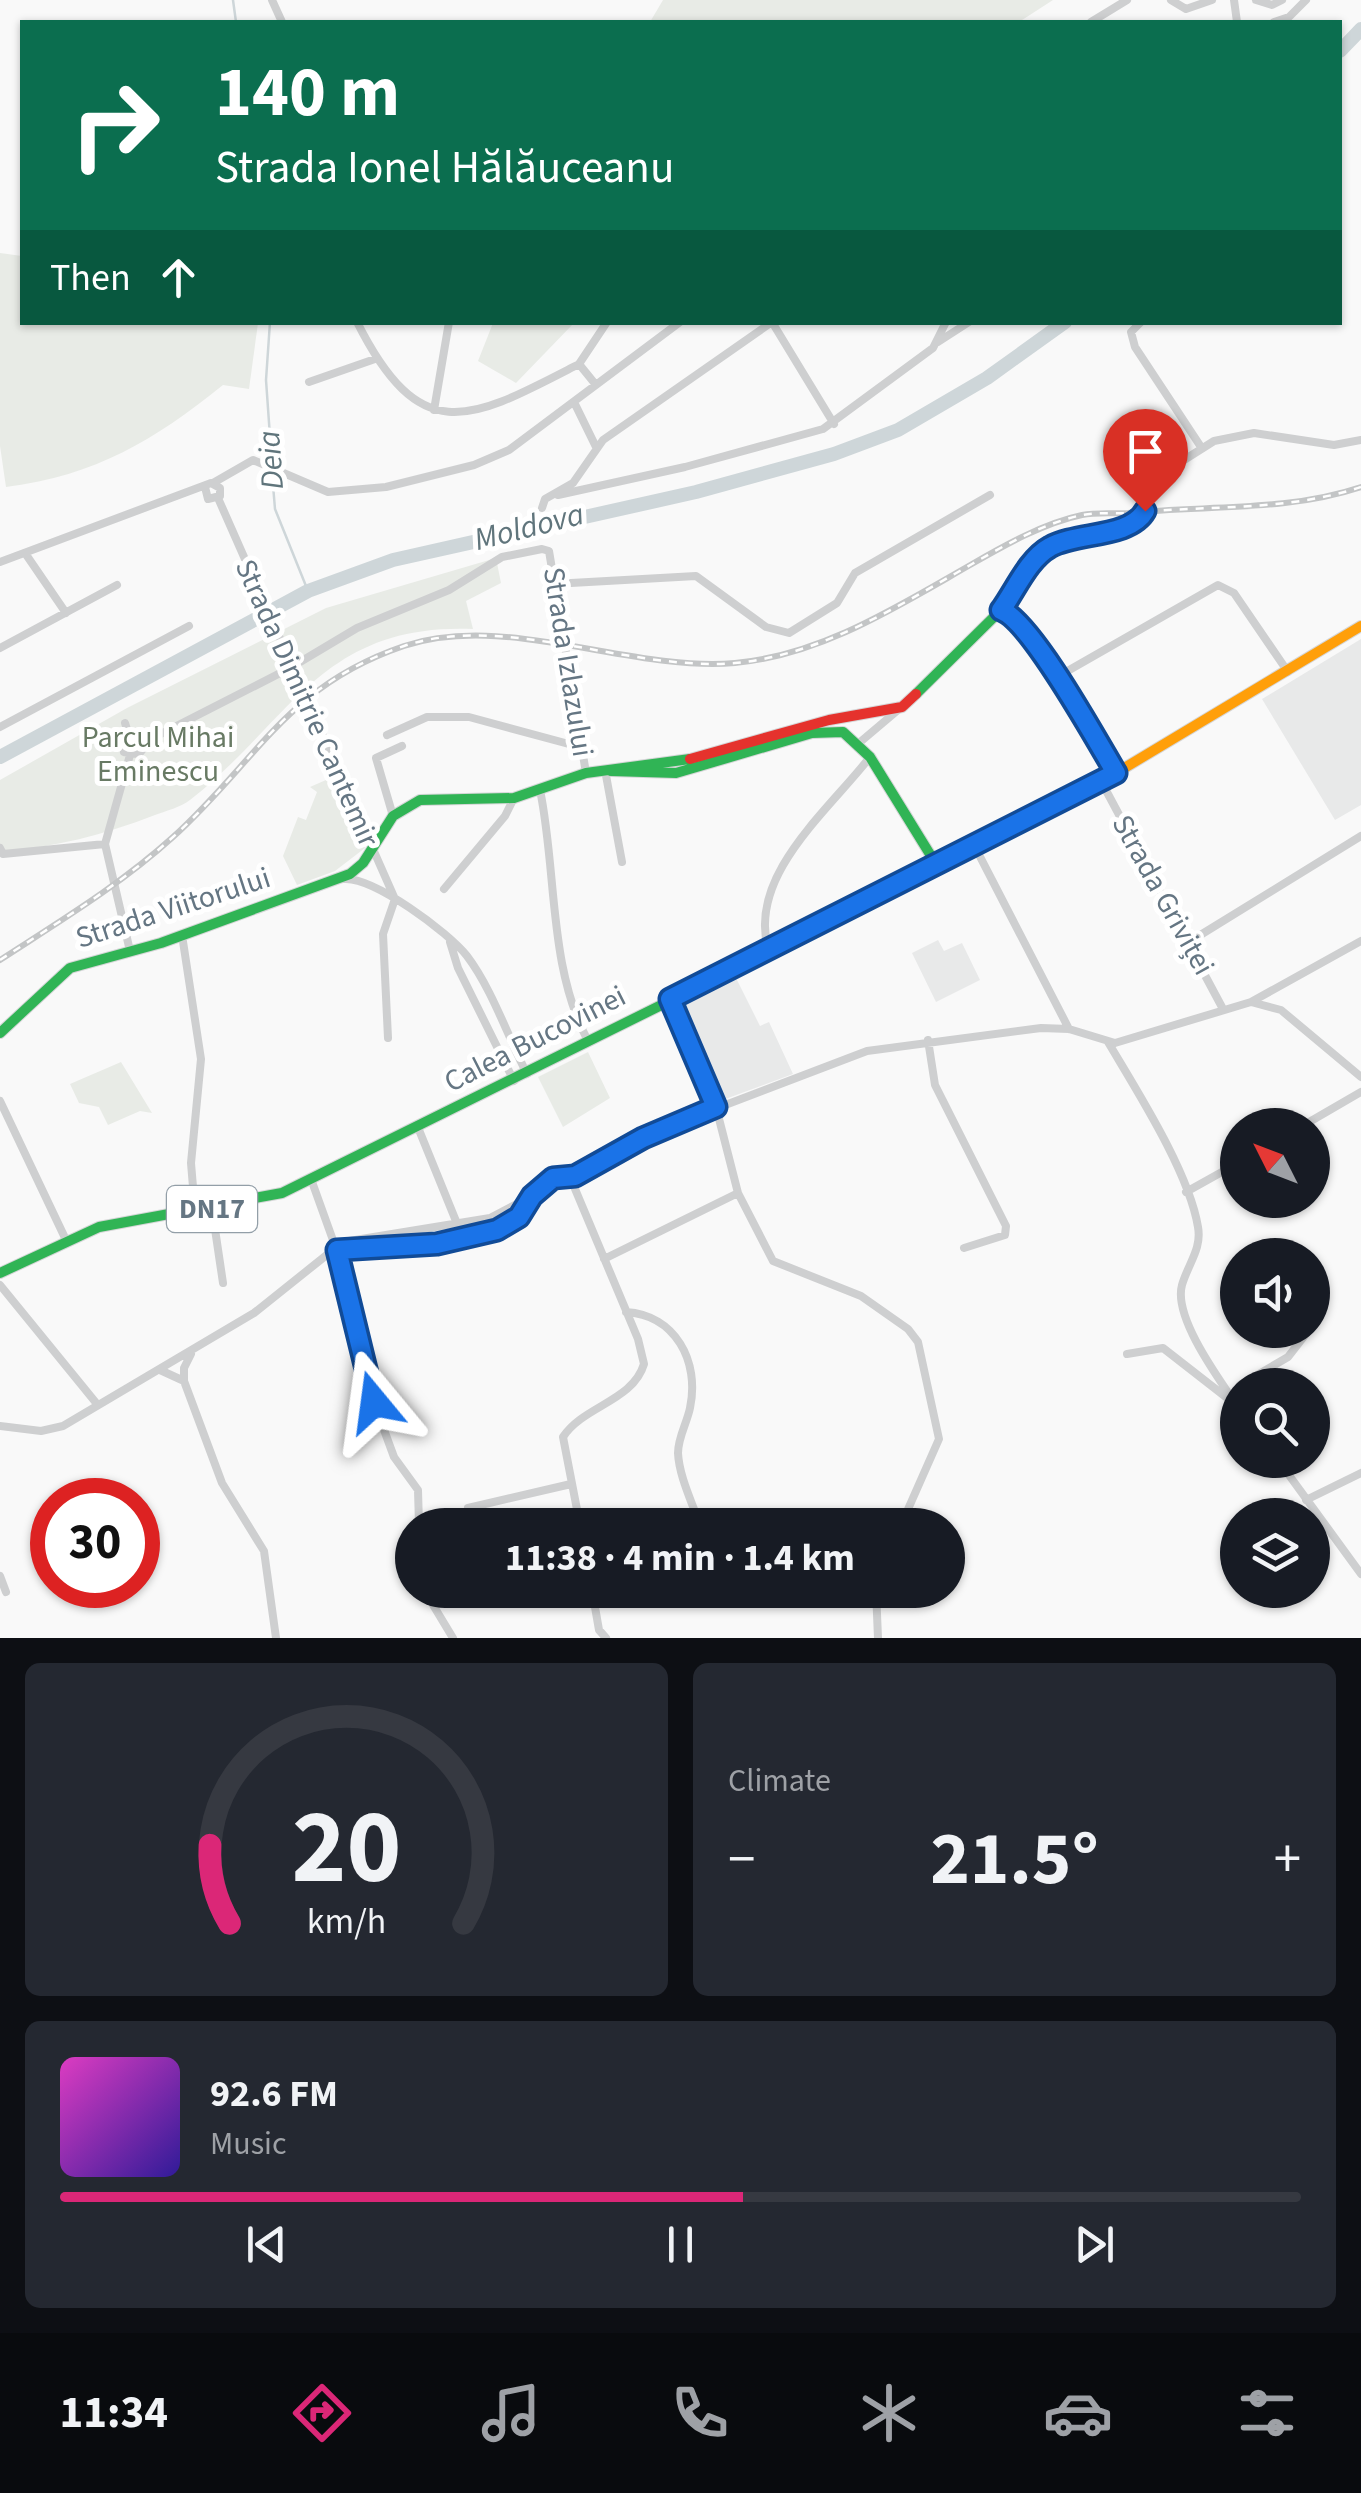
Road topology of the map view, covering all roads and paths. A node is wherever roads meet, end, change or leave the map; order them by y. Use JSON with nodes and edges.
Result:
{"nodes":[{"id":1,"x":1127,"y":0,"type":"edge"},
{"id":2,"x":1171,"y":0,"type":"edge"},
{"id":3,"x":1212,"y":0,"type":"edge"},
{"id":4,"x":1252,"y":0,"type":"edge"},
{"id":5,"x":1282,"y":0,"type":"edge"},
{"id":6,"x":1306,"y":0,"type":"edge"},
{"id":7,"x":1235,"y":2,"type":"edge"},
{"id":8,"x":1095,"y":20,"type":"edge"},
{"id":9,"x":1280,"y":20,"type":"edge"},
{"id":10,"x":358,"y":325,"type":"edge"},
{"id":11,"x":448,"y":325,"type":"edge"},
{"id":12,"x":605,"y":325,"type":"edge"},
{"id":13,"x":676,"y":325,"type":"edge"},
{"id":14,"x":768,"y":325,"type":"edge"},
{"id":15,"x":774,"y":325,"type":"edge"},
{"id":16,"x":945,"y":325,"type":"edge"},
{"id":17,"x":965,"y":325,"type":"edge"},
{"id":18,"x":1137,"y":325,"type":"edge"},
{"id":19,"x":938,"y":342,"type":"junction"},
{"id":20,"x":375,"y":359,"type":"junction"},
{"id":21,"x":579,"y":364,"type":"junction"},
{"id":22,"x":308,"y":382,"type":"dead end"},
{"id":23,"x":596,"y":385,"type":"junction"},
{"id":24,"x":574,"y":402,"type":"junction"},
{"id":25,"x":434,"y":410,"type":"junction"},
{"id":26,"x":834,"y":424,"type":"junction"},
{"id":27,"x":1361,"y":440,"type":"edge"},
{"id":28,"x":596,"y":447,"type":"junction"},
{"id":29,"x":1201,"y":447,"type":"junction"},
{"id":30,"x":209,"y":485,"type":"junction"},
{"id":31,"x":558,"y":495,"type":"junction"},
{"id":32,"x":990,"y":495,"type":"dead end"},
{"id":33,"x":542,"y":508,"type":"dead end"},
{"id":34,"x":25,"y":553,"type":"junction"},
{"id":35,"x":0,"y":562,"type":"edge"},
{"id":36,"x":553,"y":584,"type":"junction"},
{"id":37,"x":117,"y":585,"type":"dead end"},
{"id":38,"x":1001,"y":610,"type":"junction"},
{"id":39,"x":66,"y":613,"type":"junction"},
{"id":40,"x":189,"y":626,"type":"dead end"},
{"id":41,"x":1361,"y":626,"type":"edge"},
{"id":42,"x":0,"y":648,"type":"edge"},
{"id":43,"x":290,"y":668,"type":"junction"},
{"id":44,"x":1288,"y":672,"type":"junction"},
{"id":45,"x":1057,"y":677,"type":"junction"},
{"id":46,"x":902,"y":707,"type":"junction"},
{"id":47,"x":125,"y":723,"type":"dead end"},
{"id":48,"x":0,"y":728,"type":"edge"},
{"id":49,"x":387,"y":734,"type":"dead end"},
{"id":50,"x":130,"y":742,"type":"junction"},
{"id":51,"x":859,"y":743,"type":"junction"},
{"id":52,"x":144,"y":744,"type":"junction"},
{"id":53,"x":402,"y":746,"type":"dead end"},
{"id":54,"x":580,"y":748,"type":"junction"},
{"id":55,"x":130,"y":755,"type":"junction"},
{"id":56,"x":870,"y":756,"type":"junction"},
{"id":57,"x":605,"y":770,"type":"junction"},
{"id":58,"x":1116,"y":773,"type":"junction"},
{"id":59,"x":586,"y":774,"type":"junction"},
{"id":60,"x":1101,"y":781,"type":"junction"},
{"id":61,"x":540,"y":790,"type":"junction"},
{"id":62,"x":514,"y":798,"type":"junction"},
{"id":63,"x":393,"y":816,"type":"junction"},
{"id":64,"x":1361,"y":836,"type":"edge"},
{"id":65,"x":106,"y":844,"type":"junction"},
{"id":66,"x":974,"y":846,"type":"junction"},
{"id":67,"x":372,"y":848,"type":"junction"},
{"id":68,"x":1,"y":853,"type":"edge"},
{"id":69,"x":622,"y":862,"type":"dead end"},
{"id":70,"x":936,"y":864,"type":"junction"},
{"id":71,"x":340,"y":879,"type":"junction"},
{"id":72,"x":444,"y":889,"type":"dead end"},
{"id":73,"x":395,"y":899,"type":"junction"},
{"id":74,"x":182,"y":935,"type":"junction"},
{"id":75,"x":1361,"y":941,"type":"edge"},
{"id":76,"x":450,"y":942,"type":"junction"},
{"id":77,"x":1189,"y":942,"type":"junction"},
{"id":78,"x":768,"y":948,"type":"junction"},
{"id":79,"x":130,"y":951,"type":"junction"},
{"id":80,"x":670,"y":999,"type":"junction"},
{"id":81,"x":1251,"y":1002,"type":"junction"},
{"id":82,"x":1223,"y":1009,"type":"junction"},
{"id":83,"x":1069,"y":1029,"type":"junction"},
{"id":84,"x":0,"y":1034,"type":"edge"},
{"id":85,"x":388,"y":1038,"type":"dead end"},
{"id":86,"x":928,"y":1040,"type":"junction"},
{"id":87,"x":588,"y":1041,"type":"junction"},
{"id":88,"x":1108,"y":1042,"type":"junction"},
{"id":89,"x":527,"y":1074,"type":"junction"},
{"id":90,"x":1361,"y":1077,"type":"edge"},
{"id":91,"x":514,"y":1081,"type":"junction"},
{"id":92,"x":1361,"y":1092,"type":"edge"},
{"id":93,"x":0,"y":1102,"type":"edge"},
{"id":94,"x":716,"y":1107,"type":"junction"},
{"id":95,"x":1330,"y":1110,"type":"edge"},
{"id":96,"x":417,"y":1125,"type":"junction"},
{"id":97,"x":1220,"y":1173,"type":"edge"},
{"id":98,"x":570,"y":1177,"type":"junction"},
{"id":99,"x":310,"y":1179,"type":"junction"},
{"id":100,"x":1186,"y":1192,"type":"junction"},
{"id":101,"x":738,"y":1193,"type":"junction"},
{"id":102,"x":532,"y":1196,"type":"junction"},
{"id":103,"x":212,"y":1209,"type":"junction"},
{"id":104,"x":195,"y":1211,"type":"junction"},
{"id":105,"x":458,"y":1226,"type":"junction"},
{"id":106,"x":66,"y":1240,"type":"junction"},
{"id":107,"x":964,"y":1248,"type":"dead end"},
{"id":108,"x":337,"y":1250,"type":"junction"},
{"id":109,"x":604,"y":1259,"type":"junction"},
{"id":110,"x":0,"y":1273,"type":"edge"},
{"id":111,"x":222,"y":1283,"type":"dead end"},
{"id":112,"x":0,"y":1285,"type":"edge"},
{"id":113,"x":626,"y":1312,"type":"junction"},
{"id":114,"x":1295,"y":1348,"type":"edge"},
{"id":115,"x":194,"y":1350,"type":"junction"},
{"id":116,"x":1127,"y":1354,"type":"dead end"},
{"id":117,"x":1221,"y":1368,"type":"edge"},
{"id":118,"x":1270,"y":1368,"type":"edge"},
{"id":119,"x":160,"y":1370,"type":"junction"},
{"id":120,"x":184,"y":1382,"type":"junction"},
{"id":121,"x":1220,"y":1393,"type":"edge"},
{"id":122,"x":97,"y":1404,"type":"junction"},
{"id":123,"x":0,"y":1426,"type":"edge"},
{"id":124,"x":1361,"y":1473,"type":"edge"},
{"id":125,"x":571,"y":1484,"type":"junction"},
{"id":126,"x":1310,"y":1498,"type":"edge"},
{"id":127,"x":419,"y":1508,"type":"edge"},
{"id":128,"x":468,"y":1508,"type":"dead end"},
{"id":129,"x":576,"y":1508,"type":"edge"},
{"id":130,"x":694,"y":1508,"type":"edge"},
{"id":131,"x":908,"y":1508,"type":"edge"},
{"id":132,"x":1330,"y":1532,"type":"edge"},
{"id":133,"x":1361,"y":1574,"type":"edge"},
{"id":134,"x":0,"y":1576,"type":"edge"},
{"id":135,"x":6,"y":1592,"type":"dead end"},
{"id":136,"x":435,"y":1608,"type":"edge"},
{"id":137,"x":596,"y":1608,"type":"edge"},
{"id":138,"x":877,"y":1608,"type":"edge"},
{"id":139,"x":276,"y":1638,"type":"edge"},
{"id":140,"x":453,"y":1638,"type":"edge"},
{"id":141,"x":606,"y":1638,"type":"edge"},
{"id":142,"x":878,"y":1638,"type":"edge"}],
"edges":[{"from":1,"to":8,"type":"street"},
{"from":2,"to":3,"type":"street"},
{"from":4,"to":5,"type":"street"},
{"from":4,"to":7,"type":"street"},
{"from":6,"to":9,"type":"street"},
{"from":10,"to":20,"type":"street"},
{"from":11,"to":25,"type":"street"},
{"from":12,"to":21,"type":"street"},
{"from":13,"to":23,"type":"street"},
{"from":14,"to":28,"type":"street"},
{"from":15,"to":26,"type":"street"},
{"from":16,"to":19,"type":"street"},
{"from":17,"to":19,"type":"street"},
{"from":18,"to":29,"type":"street"},
{"from":19,"to":26,"type":"street"},
{"from":20,"to":22,"type":"street"},
{"from":20,"to":25,"type":"street"},
{"from":21,"to":23,"type":"street"},
{"from":21,"to":25,"type":"street"},
{"from":23,"to":24,"type":"street"},
{"from":24,"to":28,"type":"street"},
{"from":24,"to":30,"type":"street"},
{"from":26,"to":31,"type":"street"},
{"from":27,"to":29,"type":"street"},
{"from":28,"to":31,"type":"street"},
{"from":29,"to":38,"type":"street"},
{"from":30,"to":34,"type":"street"},
{"from":30,"to":43,"type":"street","name":"Strada Dimitrie Cantemir"},
{"from":31,"to":33,"type":"street"},
{"from":32,"to":36,"type":"street"},
{"from":34,"to":35,"type":"street"},
{"from":34,"to":39,"type":"street"},
{"from":36,"to":43,"type":"street","name":"Strada Izlazului"},
{"from":36,"to":54,"type":"street","name":"Strada Izlazului"},
{"from":37,"to":39,"type":"street"},
{"from":38,"to":45,"type":"main road"},
{"from":38,"to":46,"type":"main road"},
{"from":39,"to":42,"type":"street"},
{"from":40,"to":48,"type":"street"},
{"from":41,"to":44,"type":"main road","name":"Calea Bucovinei","number":"DN17"},
{"from":43,"to":52,"type":"street"},
{"from":43,"to":67,"type":"street","name":"Strada Dimitrie Cantemir"},
{"from":44,"to":45,"type":"street"},
{"from":44,"to":58,"type":"main road","name":"Calea Bucovinei","number":"DN17"},
{"from":45,"to":58,"type":"main road"},
{"from":46,"to":51,"type":"street"},
{"from":46,"to":57,"type":"main road"},
{"from":47,"to":50,"type":"street"},
{"from":49,"to":54,"type":"street"},
{"from":50,"to":52,"type":"street"},
{"from":50,"to":55,"type":"street"},
{"from":51,"to":56,"type":"main road"},
{"from":51,"to":57,"type":"main road"},
{"from":52,"to":55,"type":"street"},
{"from":53,"to":63,"type":"street"},
{"from":54,"to":59,"type":"street","name":"Strada Izlazului"},
{"from":55,"to":65,"type":"street"},
{"from":56,"to":70,"type":"main road"},
{"from":56,"to":78,"type":"street"},
{"from":57,"to":59,"type":"main road"},
{"from":57,"to":69,"type":"street"},
{"from":58,"to":60,"type":"main road","name":"Calea Bucovinei","number":"DN17"},
{"from":59,"to":61,"type":"main road"},
{"from":60,"to":66,"type":"main road","name":"Calea Bucovinei","number":"DN17"},
{"from":60,"to":77,"type":"street","name":"Strada Griviței"},
{"from":61,"to":62,"type":"main road"},
{"from":61,"to":87,"type":"street"},
{"from":62,"to":63,"type":"main road"},
{"from":62,"to":72,"type":"street"},
{"from":63,"to":67,"type":"main road","name":"Strada Viitorului"},
{"from":64,"to":77,"type":"street"},
{"from":65,"to":68,"type":"street"},
{"from":65,"to":79,"type":"street"},
{"from":66,"to":70,"type":"main road","name":"Calea Bucovinei","number":"DN17"},
{"from":66,"to":83,"type":"street"},
{"from":67,"to":71,"type":"main road","name":"Strada Viitorului"},
{"from":67,"to":73,"type":"street","name":"Strada Dimitrie Cantemir"},
{"from":70,"to":78,"type":"main road","name":"Calea Bucovinei","number":"DN17"},
{"from":71,"to":73,"type":"street","name":"Strada Dimitrie Cantemir"},
{"from":71,"to":74,"type":"main road","name":"Strada Viitorului"},
{"from":73,"to":76,"type":"street","name":"Strada Dimitrie Cantemir"},
{"from":73,"to":85,"type":"street"},
{"from":74,"to":79,"type":"main road","name":"Strada Viitorului"},
{"from":74,"to":104,"type":"street"},
{"from":75,"to":81,"type":"street"},
{"from":76,"to":89,"type":"street","name":"Strada Dimitrie Cantemir"},
{"from":76,"to":91,"type":"street"},
{"from":77,"to":82,"type":"street","name":"Strada Griviței"},
{"from":78,"to":80,"type":"main road","name":"Calea Bucovinei","number":"DN17"},
{"from":79,"to":84,"type":"main road","name":"Strada Viitorului"},
{"from":80,"to":87,"type":"main road","name":"Calea Bucovinei","number":"DN17"},
{"from":80,"to":94,"type":"street"},
{"from":81,"to":82,"type":"street"},
{"from":81,"to":90,"type":"street"},
{"from":82,"to":88,"type":"street"},
{"from":83,"to":86,"type":"street"},
{"from":83,"to":88,"type":"street"},
{"from":86,"to":94,"type":"street"},
{"from":86,"to":107,"type":"street"},
{"from":87,"to":89,"type":"main road","name":"Calea Bucovinei","number":"DN17"},
{"from":88,"to":100,"type":"street"},
{"from":89,"to":91,"type":"main road","name":"Calea Bucovinei","number":"DN17"},
{"from":91,"to":96,"type":"main road","name":"Calea Bucovinei","number":"DN17"},
{"from":92,"to":95,"type":"street"},
{"from":93,"to":106,"type":"street"},
{"from":94,"to":98,"type":"street"},
{"from":94,"to":101,"type":"street"},
{"from":96,"to":99,"type":"main road","number":"DN17"},
{"from":96,"to":105,"type":"street"},
{"from":97,"to":100,"type":"street"},
{"from":98,"to":102,"type":"street"},
{"from":98,"to":109,"type":"street"},
{"from":99,"to":103,"type":"main road","number":"DN17"},
{"from":99,"to":108,"type":"street"},
{"from":100,"to":117,"type":"street"},
{"from":101,"to":109,"type":"street"},
{"from":101,"to":131,"type":"street"},
{"from":102,"to":105,"type":"street"},
{"from":102,"to":108,"type":"street"},
{"from":103,"to":104,"type":"main road","number":"DN17"},
{"from":103,"to":111,"type":"street"},
{"from":104,"to":106,"type":"main road","number":"DN17"},
{"from":105,"to":108,"type":"street"},
{"from":106,"to":110,"type":"main road","number":"DN17"},
{"from":108,"to":115,"type":"street"},
{"from":108,"to":127,"type":"street"},
{"from":109,"to":113,"type":"street"},
{"from":112,"to":122,"type":"street"},
{"from":113,"to":125,"type":"street"},
{"from":113,"to":130,"type":"street"},
{"from":114,"to":118,"type":"street"},
{"from":115,"to":119,"type":"street"},
{"from":115,"to":120,"type":"street"},
{"from":116,"to":121,"type":"street"},
{"from":119,"to":120,"type":"street"},
{"from":119,"to":122,"type":"street"},
{"from":120,"to":139,"type":"street"},
{"from":122,"to":123,"type":"street"},
{"from":124,"to":126,"type":"street"},
{"from":125,"to":128,"type":"street"},
{"from":125,"to":129,"type":"street"},
{"from":132,"to":133,"type":"street"},
{"from":134,"to":135,"type":"street"},
{"from":136,"to":140,"type":"street"},
{"from":137,"to":141,"type":"street"},
{"from":138,"to":142,"type":"street"}]}
